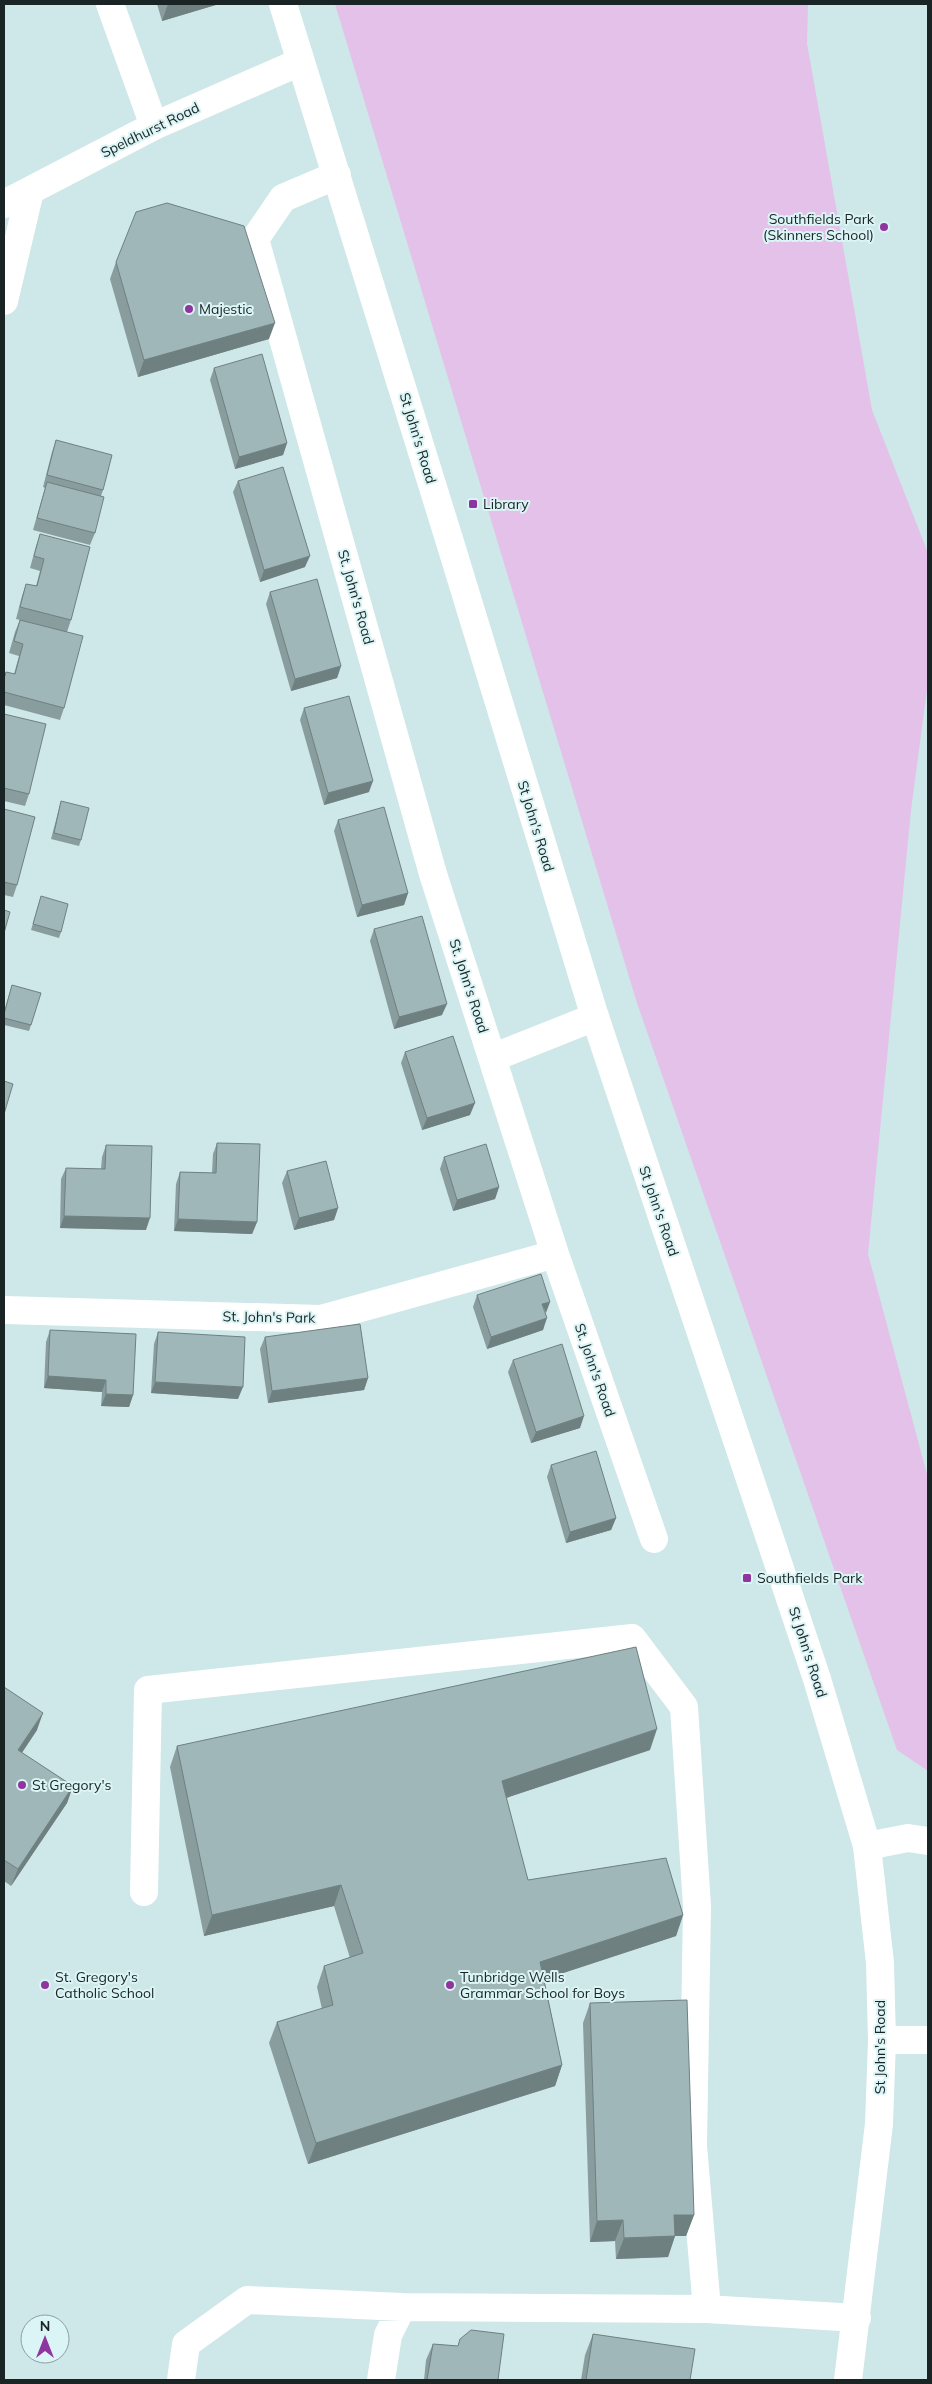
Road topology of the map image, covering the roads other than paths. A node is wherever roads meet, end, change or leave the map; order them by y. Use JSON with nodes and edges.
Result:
{"nodes":[{"id":1,"x":110,"y":4,"type":"edge"},
{"id":2,"x":283,"y":4,"type":"edge"},
{"id":3,"x":300,"y":62,"type":"junction"},
{"id":4,"x":154,"y":126,"type":"junction"},
{"id":5,"x":337,"y":175,"type":"junction"},
{"id":6,"x":30,"y":191,"type":"junction"},
{"id":7,"x":4,"y":204,"type":"edge"},
{"id":8,"x":4,"y":301,"type":"edge"},
{"id":9,"x":594,"y":1017,"type":"junction"},
{"id":10,"x":492,"y":1058,"type":"junction"},
{"id":11,"x":555,"y":1254,"type":"junction"},
{"id":12,"x":5,"y":1310,"type":"dead end"},
{"id":13,"x":654,"y":1539,"type":"dead end"},
{"id":14,"x":928,"y":1841,"type":"edge"},
{"id":15,"x":867,"y":1846,"type":"junction"},
{"id":16,"x":144,"y":1892,"type":"dead end"},
{"id":17,"x":882,"y":2040,"type":"junction"},
{"id":18,"x":928,"y":2040,"type":"edge"},
{"id":19,"x":402,"y":2307,"type":"junction"},
{"id":20,"x":707,"y":2309,"type":"junction"},
{"id":21,"x":856,"y":2318,"type":"junction"},
{"id":22,"x":181,"y":2380,"type":"edge"},
{"id":23,"x":381,"y":2380,"type":"edge"},
{"id":24,"x":848,"y":2380,"type":"edge"}],
"edges":[{"from":1,"to":4,"type":"main road"},
{"from":2,"to":3,"type":"main road","name":"St John's Road"},
{"from":3,"to":4,"type":"main road","name":"Speldhurst Road"},
{"from":3,"to":5,"type":"main road","name":"St John's Road"},
{"from":4,"to":6,"type":"main road","name":"Speldhurst Road"},
{"from":5,"to":9,"type":"main road","name":"St John's Road"},
{"from":5,"to":10,"type":"main road","name":"St. John's Road"},
{"from":6,"to":7,"type":"main road","name":"Speldhurst Road"},
{"from":6,"to":8,"type":"main road"},
{"from":9,"to":10,"type":"main road"},
{"from":9,"to":15,"type":"main road","name":"St John's Road"},
{"from":10,"to":11,"type":"main road","name":"St. John's Road"},
{"from":11,"to":12,"type":"main road","name":"St. John's Park"},
{"from":11,"to":13,"type":"main road","name":"St. John's Road"},
{"from":14,"to":15,"type":"main road"},
{"from":15,"to":17,"type":"main road","name":"St John's Road"},
{"from":16,"to":20,"type":"main road"},
{"from":17,"to":18,"type":"main road"},
{"from":17,"to":21,"type":"main road","name":"St John's Road"},
{"from":19,"to":20,"type":"main road"},
{"from":19,"to":22,"type":"main road"},
{"from":19,"to":23,"type":"main road"},
{"from":20,"to":21,"type":"main road"},
{"from":21,"to":24,"type":"main road","name":"St John's Road"}]}
